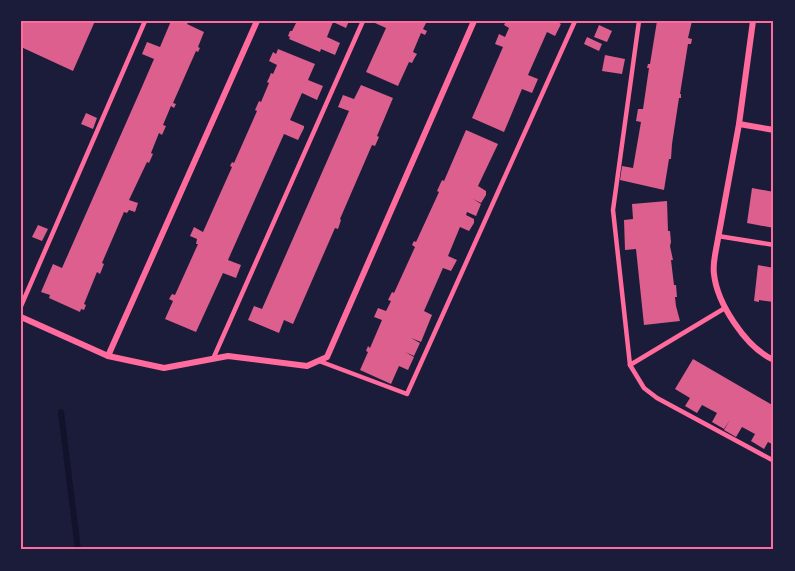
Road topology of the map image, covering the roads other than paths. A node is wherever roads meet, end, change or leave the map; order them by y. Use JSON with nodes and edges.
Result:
{"nodes":[{"id":1,"x":145,"y":21,"type":"edge"},
{"id":2,"x":258,"y":21,"type":"edge"},
{"id":3,"x":363,"y":21,"type":"edge"},
{"id":4,"x":474,"y":21,"type":"edge"},
{"id":5,"x":574,"y":21,"type":"edge"},
{"id":6,"x":639,"y":21,"type":"edge"},
{"id":7,"x":753,"y":21,"type":"edge"},
{"id":8,"x":738,"y":124,"type":"junction"},
{"id":9,"x":774,"y":130,"type":"edge"},
{"id":10,"x":718,"y":236,"type":"junction"},
{"id":11,"x":774,"y":245,"type":"edge"},
{"id":12,"x":21,"y":306,"type":"edge"},
{"id":13,"x":725,"y":308,"type":"junction"},
{"id":14,"x":21,"y":317,"type":"edge"},
{"id":15,"x":108,"y":356,"type":"junction"},
{"id":16,"x":213,"y":359,"type":"junction"},
{"id":17,"x":774,"y":360,"type":"edge"},
{"id":18,"x":319,"y":361,"type":"junction"},
{"id":19,"x":630,"y":365,"type":"junction"},
{"id":20,"x":774,"y":461,"type":"edge"}],
"edges":[{"from":1,"to":12,"type":"lane"},
{"from":2,"to":15,"type":"street"},
{"from":3,"to":16,"type":"lane"},
{"from":4,"to":18,"type":"street"},
{"from":5,"to":18,"type":"lane"},
{"from":6,"to":19,"type":"lane"},
{"from":7,"to":8,"type":"street"},
{"from":8,"to":9,"type":"street"},
{"from":8,"to":10,"type":"street"},
{"from":10,"to":11,"type":"lane"},
{"from":10,"to":13,"type":"street"},
{"from":13,"to":17,"type":"street"},
{"from":13,"to":19,"type":"lane"},
{"from":14,"to":15,"type":"street"},
{"from":15,"to":16,"type":"street"},
{"from":16,"to":18,"type":"street"},
{"from":19,"to":20,"type":"lane"}]}
